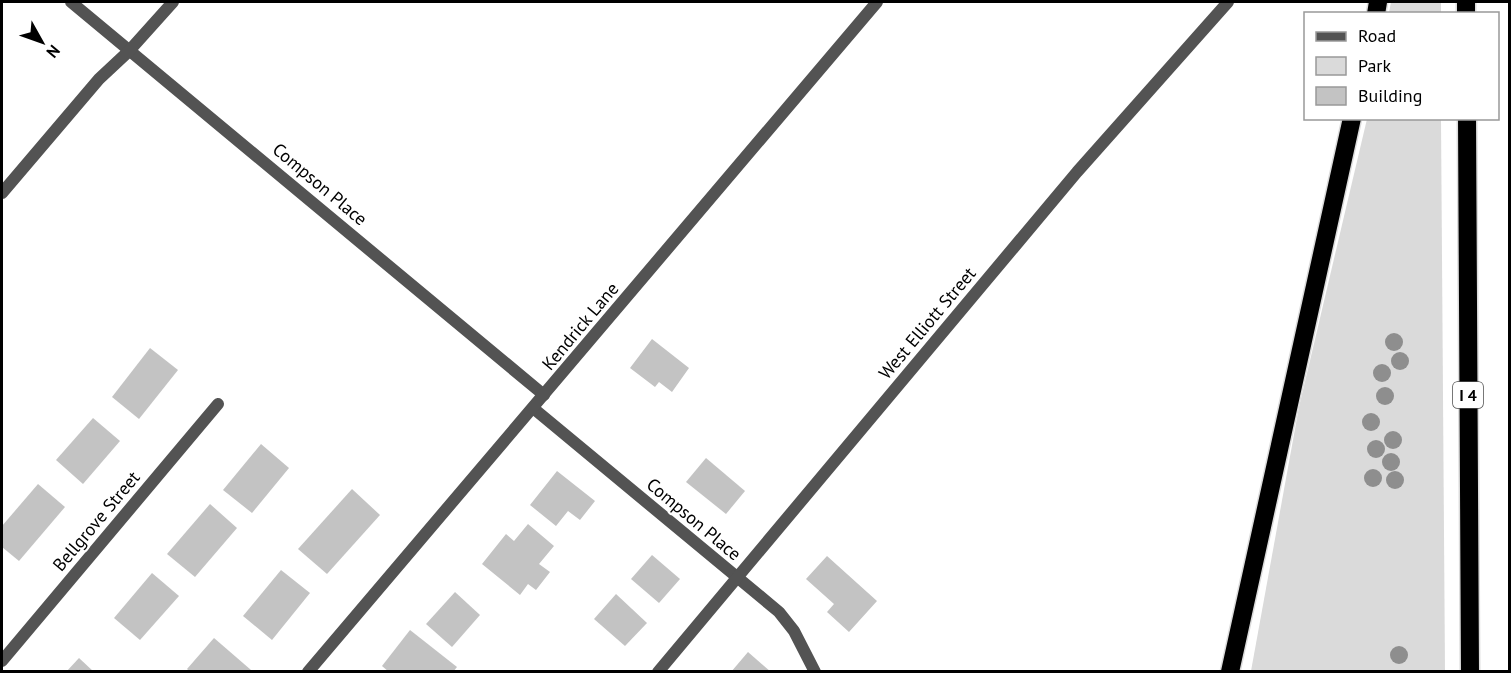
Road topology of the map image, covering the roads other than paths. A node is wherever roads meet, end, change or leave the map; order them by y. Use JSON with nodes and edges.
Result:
{"nodes":[{"id":1,"x":71,"y":2,"type":"edge"},
{"id":2,"x":173,"y":2,"type":"edge"},
{"id":3,"x":877,"y":2,"type":"edge"},
{"id":4,"x":1228,"y":2,"type":"edge"},
{"id":5,"x":129,"y":51,"type":"junction"},
{"id":6,"x":1352,"y":120,"type":"edge"},
{"id":7,"x":1467,"y":120,"type":"edge"},
{"id":8,"x":2,"y":193,"type":"edge"},
{"id":9,"x":544,"y":395,"type":"junction"},
{"id":10,"x":218,"y":404,"type":"dead end"},
{"id":11,"x":533,"y":408,"type":"junction"},
{"id":12,"x":736,"y":578,"type":"junction"},
{"id":13,"x":2,"y":662,"type":"edge"},
{"id":14,"x":308,"y":672,"type":"edge"},
{"id":15,"x":658,"y":672,"type":"edge"},
{"id":16,"x":815,"y":672,"type":"edge"},
{"id":17,"x":1230,"y":672,"type":"edge"},
{"id":18,"x":1470,"y":672,"type":"edge"}],
"edges":[{"from":1,"to":5,"type":"street","name":"Compson Place"},
{"from":2,"to":5,"type":"street"},
{"from":3,"to":9,"type":"street","name":"Kendrick Lane"},
{"from":4,"to":12,"type":"street","name":"West Elliott Street"},
{"from":5,"to":8,"type":"street"},
{"from":5,"to":9,"type":"street","name":"Compson Place"},
{"from":6,"to":17,"type":"highway"},
{"from":7,"to":18,"type":"highway","number":"I 4"},
{"from":9,"to":11,"type":"street","name":"Kendrick Lane"},
{"from":10,"to":13,"type":"street","name":"Bellgrove Street"},
{"from":11,"to":12,"type":"street","name":"Compson Place"},
{"from":11,"to":14,"type":"street","name":"Kendrick Lane"},
{"from":12,"to":15,"type":"street","name":"West Elliott Street"},
{"from":12,"to":16,"type":"street","name":"Compson Place"}]}
